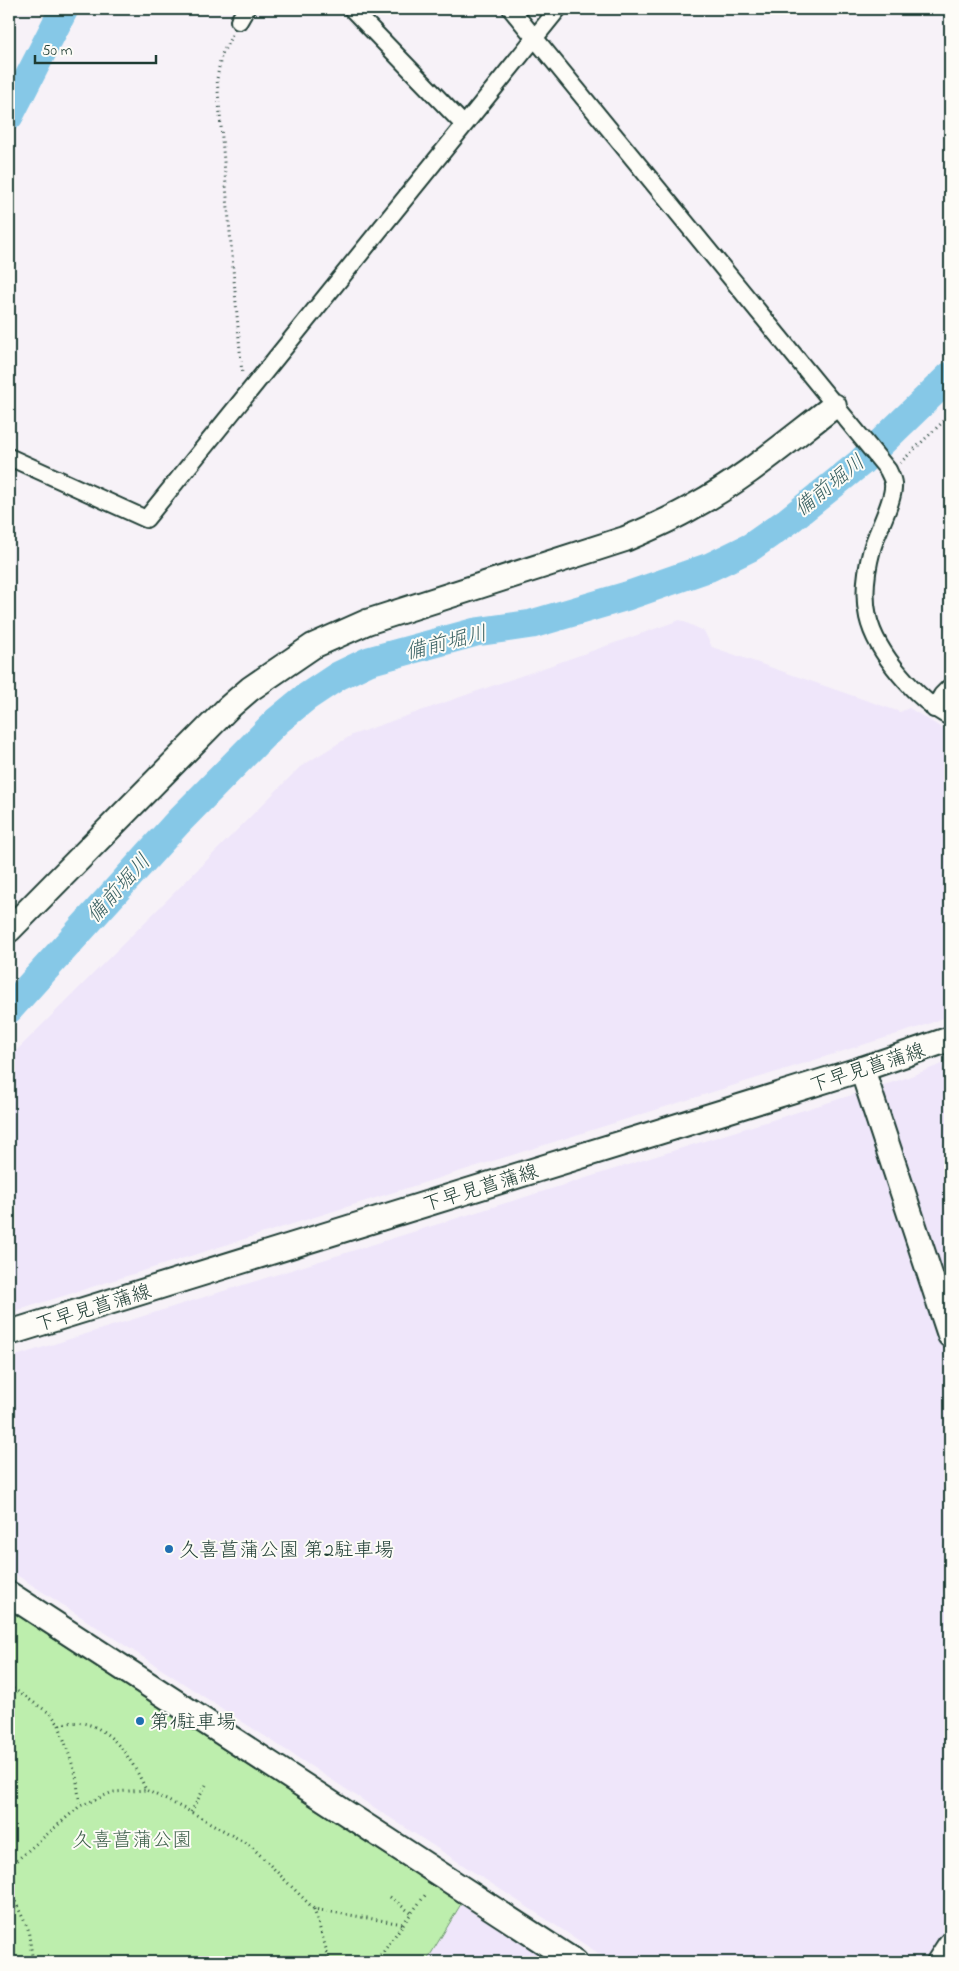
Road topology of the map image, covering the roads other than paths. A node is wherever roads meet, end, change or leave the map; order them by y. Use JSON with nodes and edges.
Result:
{"nodes":[{"id":1,"x":352,"y":9,"type":"edge"},
{"id":2,"x":511,"y":9,"type":"edge"},
{"id":3,"x":558,"y":9,"type":"edge"},
{"id":4,"x":534,"y":38,"type":"junction"},
{"id":5,"x":463,"y":124,"type":"junction"},
{"id":6,"x":839,"y":412,"type":"junction"},
{"id":7,"x":9,"y":457,"type":"edge"},
{"id":8,"x":950,"y":687,"type":"edge"},
{"id":9,"x":934,"y":709,"type":"junction"},
{"id":10,"x":950,"y":718,"type":"edge"},
{"id":11,"x":9,"y":930,"type":"edge"},
{"id":12,"x":950,"y":1039,"type":"edge"},
{"id":13,"x":862,"y":1069,"type":"junction"},
{"id":14,"x":9,"y":1333,"type":"edge"},
{"id":15,"x":950,"y":1335,"type":"edge"},
{"id":16,"x":9,"y":1594,"type":"edge"},
{"id":17,"x":950,"y":1944,"type":"edge"},
{"id":18,"x":575,"y":1962,"type":"edge"},
{"id":19,"x":939,"y":1962,"type":"edge"}],
"edges":[{"from":1,"to":5,"type":"street"},
{"from":2,"to":4,"type":"street"},
{"from":3,"to":4,"type":"street"},
{"from":4,"to":5,"type":"street"},
{"from":4,"to":6,"type":"street"},
{"from":5,"to":7,"type":"street"},
{"from":6,"to":9,"type":"street"},
{"from":6,"to":11,"type":"street"},
{"from":8,"to":9,"type":"street"},
{"from":9,"to":10,"type":"street"},
{"from":12,"to":13,"type":"street","name":"下早見菖蒲線"},
{"from":13,"to":14,"type":"street","name":"下早見菖蒲線"},
{"from":13,"to":15,"type":"street"},
{"from":16,"to":18,"type":"street"},
{"from":17,"to":19,"type":"street"}]}
